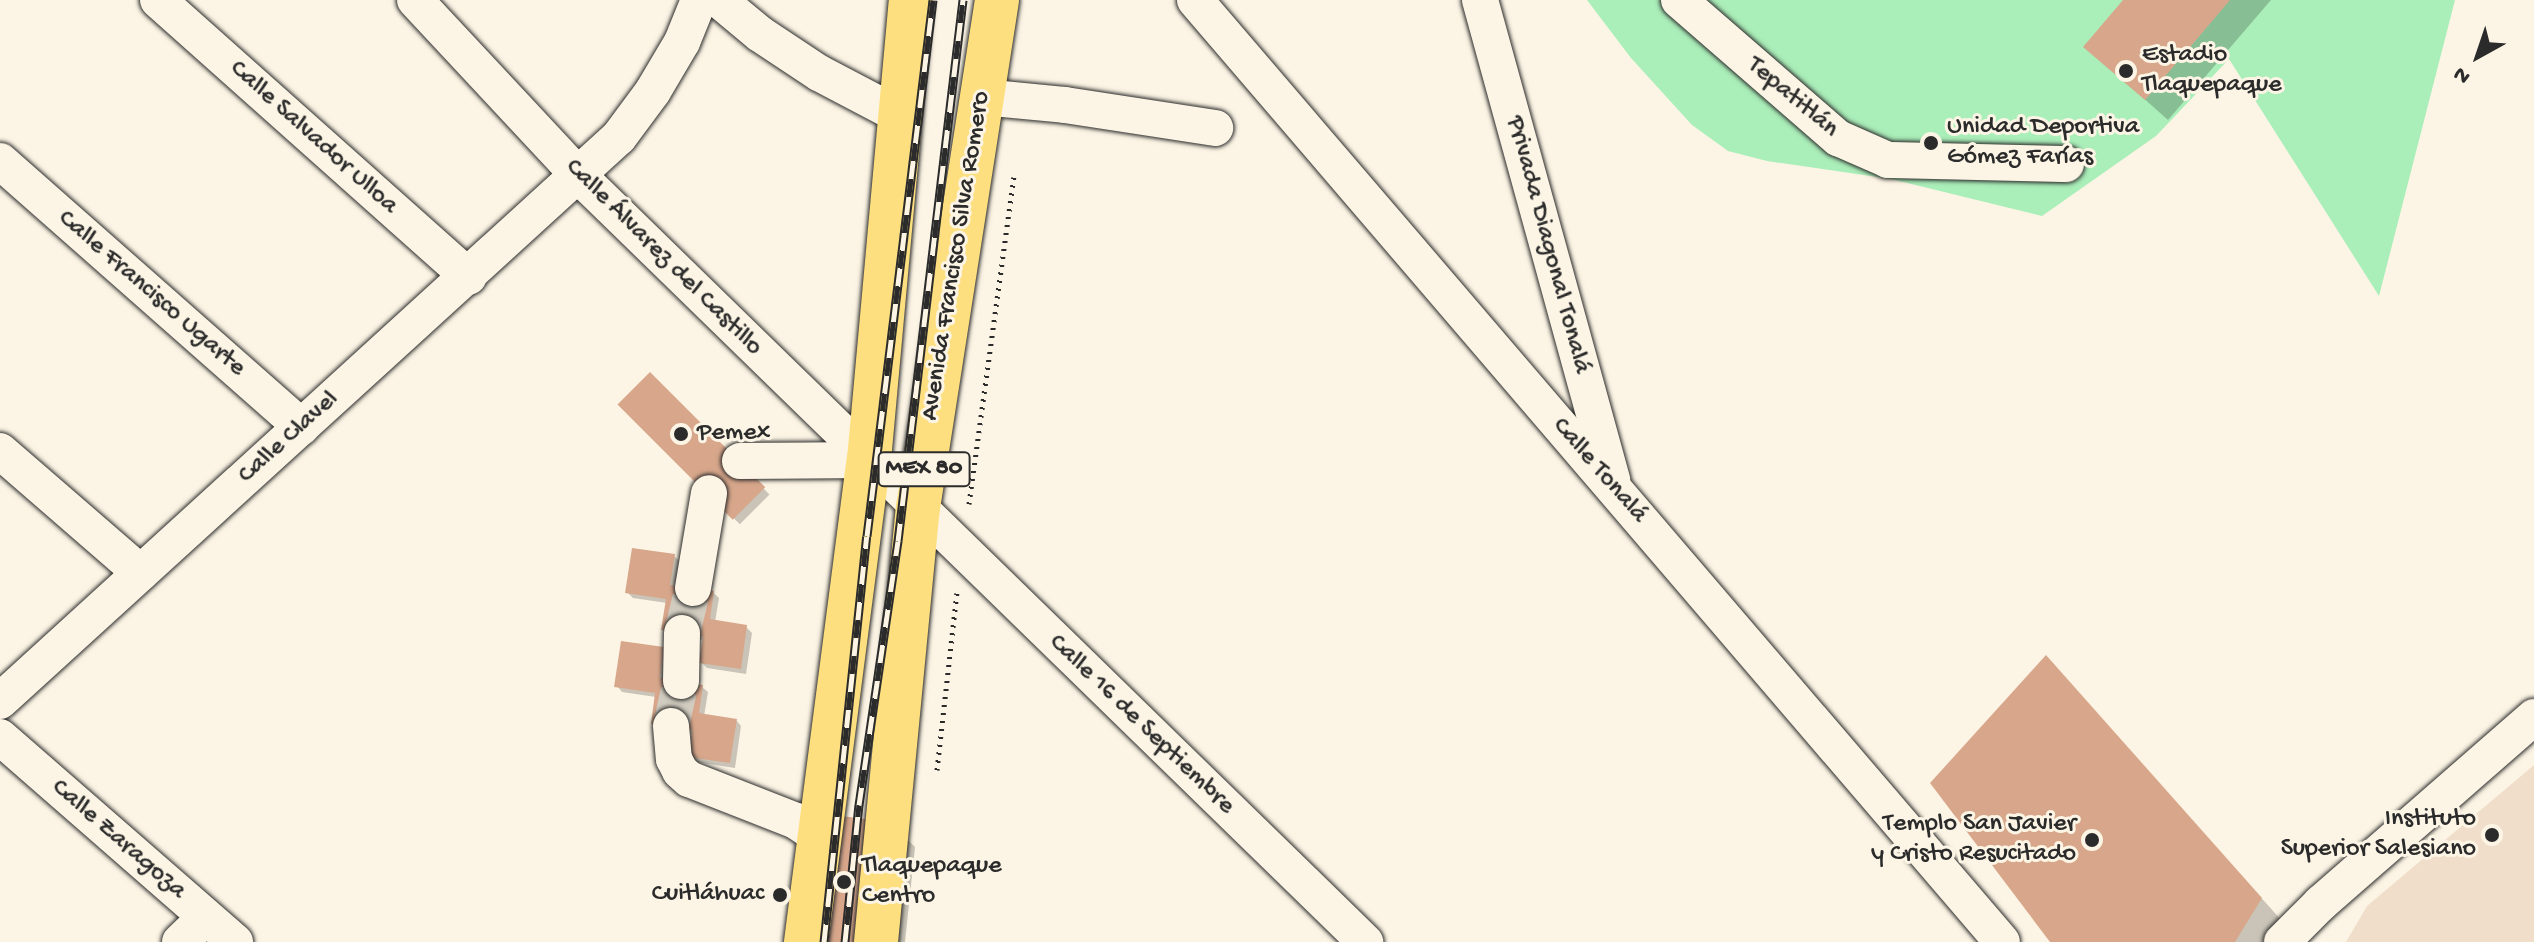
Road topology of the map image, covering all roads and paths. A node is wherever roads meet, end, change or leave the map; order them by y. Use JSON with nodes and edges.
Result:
{"nodes":[{"id":1,"x":158,"y":0,"type":"edge"},
{"id":2,"x":415,"y":0,"type":"edge"},
{"id":3,"x":699,"y":0,"type":"edge"},
{"id":4,"x":719,"y":0,"type":"edge"},
{"id":5,"x":911,"y":0,"type":"edge"},
{"id":6,"x":997,"y":0,"type":"edge"},
{"id":7,"x":1195,"y":0,"type":"edge"},
{"id":8,"x":1480,"y":0,"type":"edge"},
{"id":9,"x":1679,"y":0,"type":"edge"},
{"id":10,"x":982,"y":97,"type":"junction"},
{"id":11,"x":901,"y":116,"type":"junction"},
{"id":12,"x":1215,"y":128,"type":"dead end"},
{"id":13,"x":0,"y":161,"type":"edge"},
{"id":14,"x":1016,"y":162,"type":"dead end"},
{"id":15,"x":2066,"y":164,"type":"dead end"},
{"id":16,"x":579,"y":176,"type":"junction"},
{"id":17,"x":469,"y":277,"type":"junction"},
{"id":18,"x":302,"y":427,"type":"junction"},
{"id":19,"x":0,"y":451,"type":"edge"},
{"id":20,"x":869,"y":460,"type":"junction"},
{"id":21,"x":740,"y":461,"type":"dead end"},
{"id":22,"x":1615,"y":490,"type":"junction"},
{"id":23,"x":709,"y":493,"type":"dead end"},
{"id":24,"x":918,"y":508,"type":"junction"},
{"id":25,"x":962,"y":551,"type":"junction"},
{"id":26,"x":141,"y":573,"type":"junction"},
{"id":27,"x":693,"y":588,"type":"tunnel mouth"},
{"id":28,"x":682,"y":633,"type":"tunnel mouth"},
{"id":29,"x":681,"y":681,"type":"tunnel mouth"},
{"id":30,"x":0,"y":701,"type":"edge"},
{"id":31,"x":2534,"y":717,"type":"edge"},
{"id":32,"x":671,"y":726,"type":"tunnel mouth"},
{"id":33,"x":0,"y":737,"type":"edge"},
{"id":34,"x":935,"y":786,"type":"dead end"},
{"id":35,"x":818,"y":836,"type":"junction"},
{"id":36,"x":206,"y":917,"type":"junction"},
{"id":37,"x":1356,"y":939,"type":"edge"},
{"id":38,"x":180,"y":942,"type":"edge"},
{"id":39,"x":235,"y":942,"type":"edge"},
{"id":40,"x":806,"y":942,"type":"edge"},
{"id":41,"x":876,"y":942,"type":"edge"},
{"id":42,"x":2002,"y":942,"type":"edge"},
{"id":43,"x":2282,"y":942,"type":"edge"}],
"edges":[{"from":1,"to":17,"type":"street","name":"Calle Salvador Ulloa"},
{"from":2,"to":16,"type":"street","name":"Calle Álvarez del Castillo"},
{"from":3,"to":16,"type":"street","name":"Calle Clavel"},
{"from":4,"to":11,"type":"street"},
{"from":5,"to":11,"type":"main road","number":"MEX 80"},
{"from":6,"to":10,"type":"main road","name":"Avenida Francisco Silva Romero","number":"MEX 80"},
{"from":7,"to":22,"type":"street","name":"Calle Tonalá"},
{"from":8,"to":22,"type":"street","name":"Privada Diagonal Tonalá"},
{"from":9,"to":15,"type":"street","name":"Tepatitlán"},
{"from":10,"to":12,"type":"street"},
{"from":10,"to":24,"type":"main road","name":"Avenida Francisco Silva Romero","number":"MEX 80"},
{"from":11,"to":20,"type":"main road","number":"MEX 80"},
{"from":13,"to":18,"type":"street","name":"Calle Francisco Ugarte"},
{"from":14,"to":25,"type":"path"},
{"from":16,"to":17,"type":"street","name":"Calle Clavel"},
{"from":16,"to":20,"type":"street","name":"Calle Álvarez del Castillo"},
{"from":17,"to":18,"type":"street","name":"Calle Clavel"},
{"from":18,"to":26,"type":"street","name":"Calle Clavel"},
{"from":19,"to":26,"type":"street"},
{"from":20,"to":21,"type":"street"},
{"from":20,"to":24,"type":"street","name":"Calle Álvarez del Castillo"},
{"from":20,"to":35,"type":"main road","number":"MEX 80"},
{"from":22,"to":42,"type":"street","name":"Calle Tonalá"},
{"from":23,"to":27,"type":"street"},
{"from":24,"to":25,"type":"street","name":"Calle 16 de Septiembre"},
{"from":24,"to":41,"type":"main road","name":"Avenida Francisco Silva Romero","number":"MEX 80"},
{"from":25,"to":34,"type":"path"},
{"from":25,"to":37,"type":"street","name":"Calle 16 de Septiembre"},
{"from":26,"to":30,"type":"street","name":"Calle Clavel"},
{"from":28,"to":29,"type":"street"},
{"from":31,"to":43,"type":"street"},
{"from":32,"to":35,"type":"street"},
{"from":33,"to":36,"type":"street","name":"Calle Zaragoza"},
{"from":35,"to":40,"type":"main road","number":"MEX 80"},
{"from":36,"to":38,"type":"street"},
{"from":36,"to":39,"type":"street","name":"Calle Zaragoza"}]}
